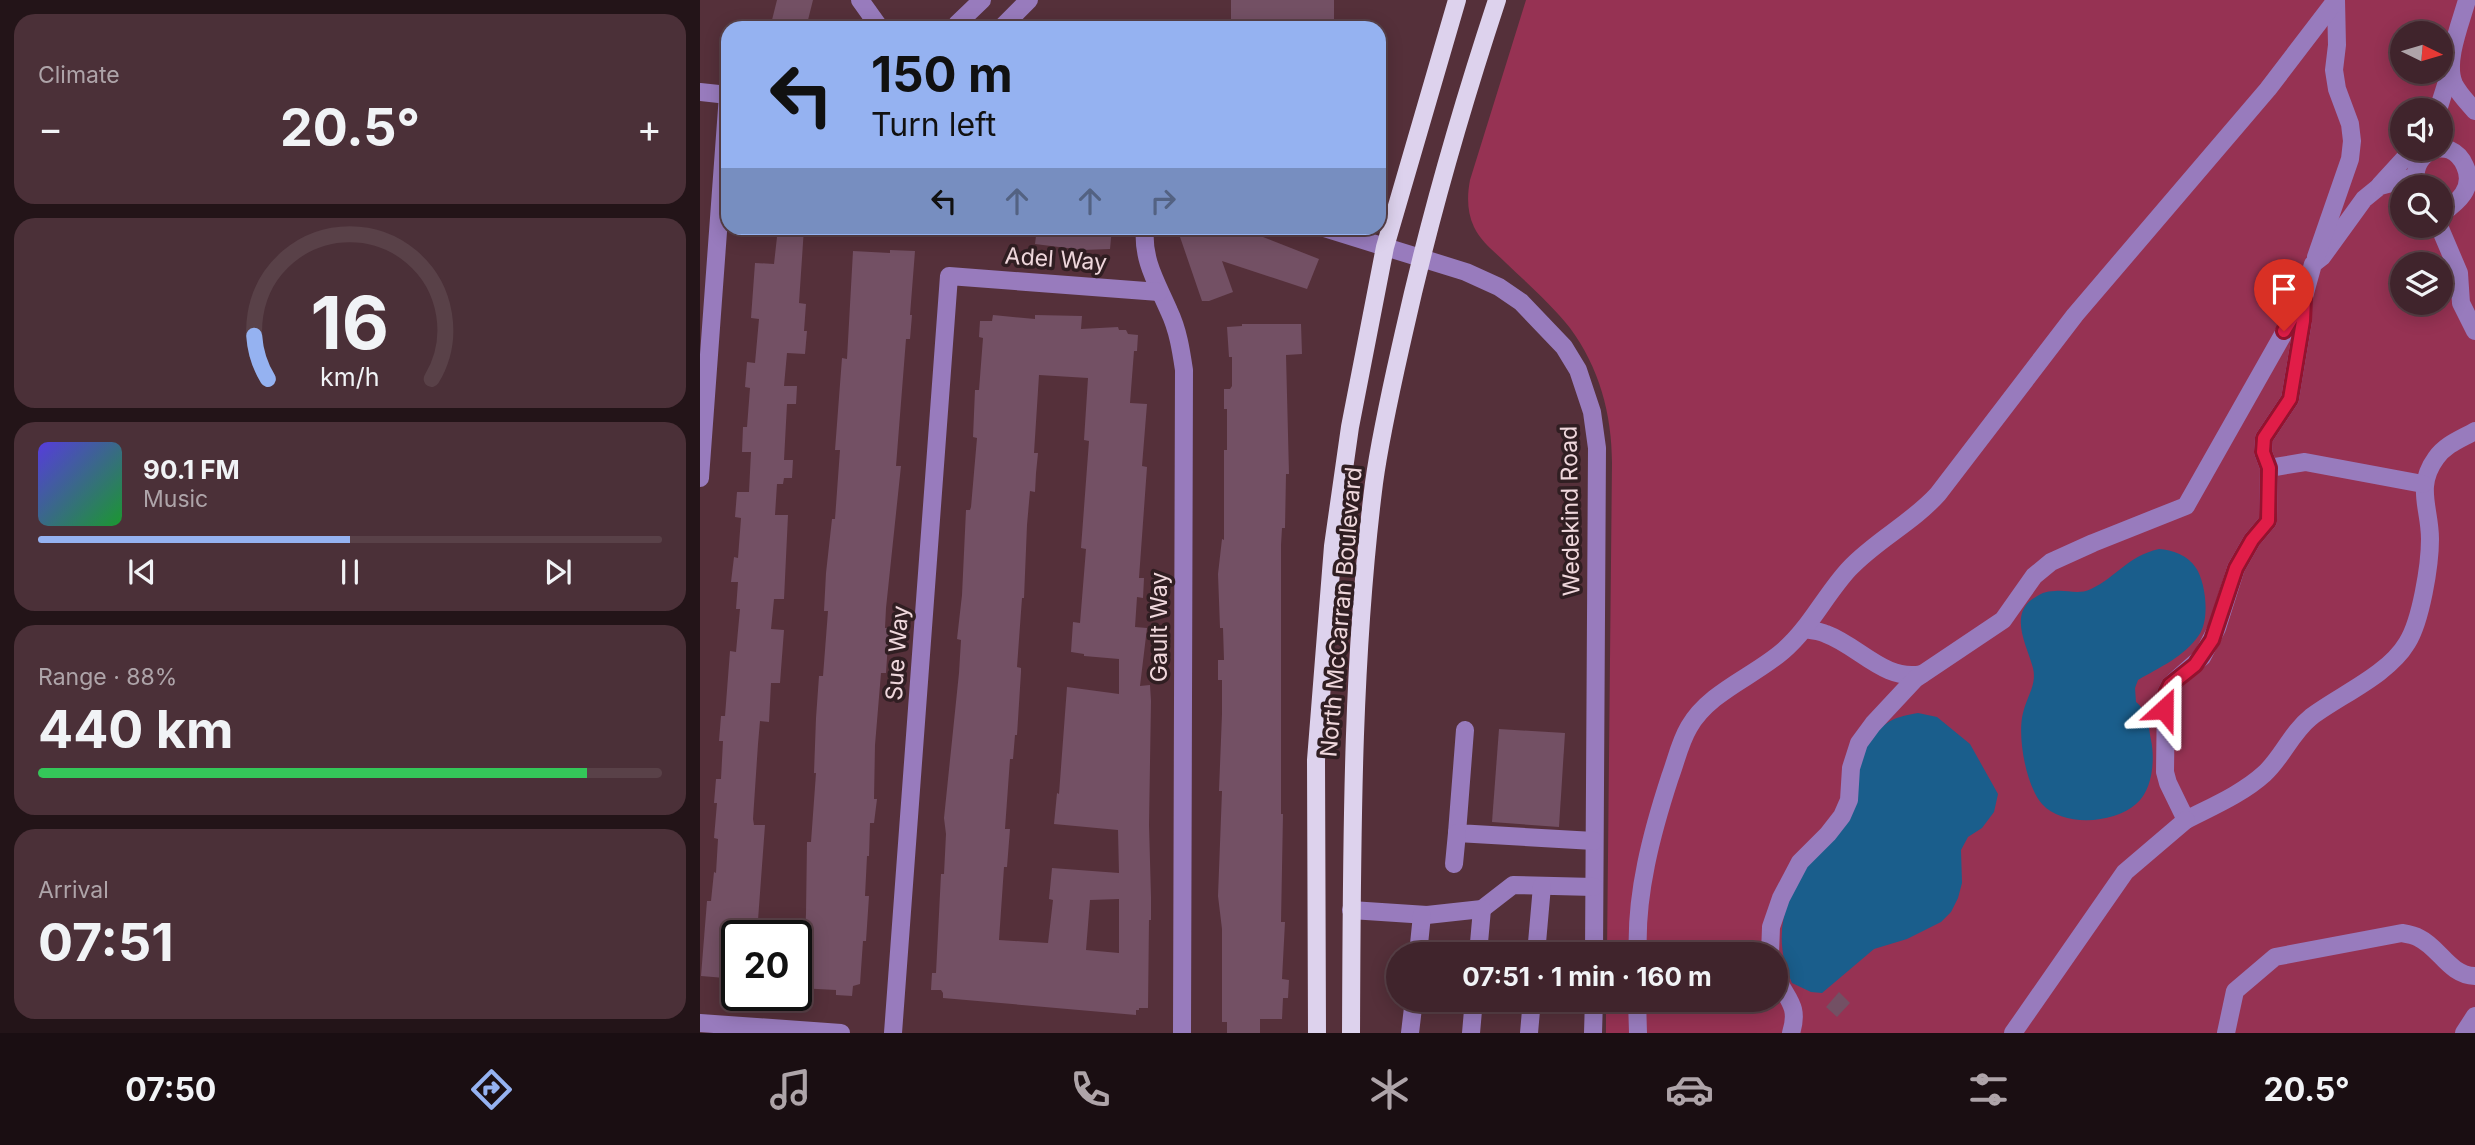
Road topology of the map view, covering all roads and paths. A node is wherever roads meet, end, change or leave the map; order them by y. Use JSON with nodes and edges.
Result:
{"nodes":[{"id":1,"x":860,"y":0,"type":"edge"},
{"id":2,"x":982,"y":0,"type":"edge"},
{"id":3,"x":1029,"y":0,"type":"edge"},
{"id":4,"x":1457,"y":0,"type":"edge"},
{"id":5,"x":1497,"y":0,"type":"edge"},
{"id":6,"x":2336,"y":0,"type":"edge"},
{"id":7,"x":2466,"y":0,"type":"edge"},
{"id":8,"x":875,"y":21,"type":"edge"},
{"id":9,"x":960,"y":21,"type":"edge"},
{"id":10,"x":1000,"y":21,"type":"edge"},
{"id":11,"x":1008,"y":21,"type":"edge"},
{"id":12,"x":2454,"y":45,"type":"edge"},
{"id":13,"x":2454,"y":83,"type":"edge"},
{"id":14,"x":700,"y":92,"type":"edge"},
{"id":15,"x":721,"y":94,"type":"edge"},
{"id":16,"x":2475,"y":111,"type":"edge"},
{"id":17,"x":2402,"y":161,"type":"edge"},
{"id":18,"x":2416,"y":175,"type":"edge"},
{"id":19,"x":2390,"y":182,"type":"edge"},
{"id":20,"x":2380,"y":186,"type":"junction"},
{"id":21,"x":721,"y":191,"type":"edge"},
{"id":22,"x":2453,"y":206,"type":"edge"},
{"id":23,"x":1144,"y":235,"type":"edge"},
{"id":24,"x":1346,"y":235,"type":"edge"},
{"id":25,"x":2444,"y":238,"type":"edge"},
{"id":26,"x":1385,"y":247,"type":"junction"},
{"id":27,"x":1420,"y":258,"type":"junction"},
{"id":28,"x":2314,"y":264,"type":"junction"},
{"id":29,"x":948,"y":276,"type":"joint"},
{"id":30,"x":1159,"y":292,"type":"junction"},
{"id":31,"x":2304,"y":298,"type":"junction"},
{"id":32,"x":2475,"y":331,"type":"edge"},
{"id":33,"x":2475,"y":431,"type":"edge"},
{"id":34,"x":2269,"y":468,"type":"junction"},
{"id":35,"x":700,"y":478,"type":"edge"},
{"id":36,"x":2423,"y":484,"type":"junction"},
{"id":37,"x":1804,"y":629,"type":"junction"},
{"id":38,"x":1922,"y":674,"type":"junction"},
{"id":39,"x":1465,"y":730,"type":"dead end"},
{"id":40,"x":2186,"y":820,"type":"junction"},
{"id":41,"x":1457,"y":832,"type":"junction"},
{"id":42,"x":1594,"y":841,"type":"junction"},
{"id":43,"x":1454,"y":864,"type":"dead end"},
{"id":44,"x":1542,"y":886,"type":"junction"},
{"id":45,"x":1594,"y":887,"type":"junction"},
{"id":46,"x":1482,"y":909,"type":"junction"},
{"id":47,"x":1351,"y":910,"type":"junction"},
{"id":48,"x":1422,"y":915,"type":"junction"},
{"id":49,"x":1419,"y":942,"type":"edge"},
{"id":50,"x":1479,"y":942,"type":"edge"},
{"id":51,"x":1537,"y":942,"type":"edge"},
{"id":52,"x":1594,"y":942,"type":"edge"},
{"id":53,"x":1639,"y":942,"type":"edge"},
{"id":54,"x":1770,"y":942,"type":"edge"},
{"id":55,"x":2475,"y":976,"type":"edge"},
{"id":56,"x":1788,"y":996,"type":"edge"},
{"id":57,"x":1412,"y":1012,"type":"edge"},
{"id":58,"x":1473,"y":1012,"type":"edge"},
{"id":59,"x":1531,"y":1012,"type":"edge"},
{"id":60,"x":1594,"y":1012,"type":"edge"},
{"id":61,"x":1637,"y":1012,"type":"edge"},
{"id":62,"x":2475,"y":1016,"type":"edge"},
{"id":63,"x":700,"y":1023,"type":"edge"},
{"id":64,"x":809,"y":1032,"type":"edge"},
{"id":65,"x":841,"y":1033,"type":"edge"},
{"id":66,"x":893,"y":1033,"type":"edge"},
{"id":67,"x":1182,"y":1033,"type":"edge"},
{"id":68,"x":1317,"y":1033,"type":"edge"},
{"id":69,"x":1350,"y":1033,"type":"edge"},
{"id":70,"x":1410,"y":1033,"type":"edge"},
{"id":71,"x":1471,"y":1033,"type":"edge"},
{"id":72,"x":1530,"y":1033,"type":"edge"},
{"id":73,"x":1593,"y":1033,"type":"edge"},
{"id":74,"x":1638,"y":1033,"type":"edge"},
{"id":75,"x":1791,"y":1033,"type":"edge"},
{"id":76,"x":2013,"y":1033,"type":"edge"},
{"id":77,"x":2226,"y":1033,"type":"edge"},
{"id":78,"x":2464,"y":1033,"type":"edge"}],
"edges":[{"from":1,"to":8,"type":"street"},
{"from":2,"to":9,"type":"street"},
{"from":2,"to":10,"type":"street"},
{"from":3,"to":11,"type":"street"},
{"from":4,"to":26,"type":"main road","name":"North McCarran Boulevard"},
{"from":5,"to":27,"type":"main road","name":"North McCarran Boulevard"},
{"from":6,"to":28,"type":"street"},
{"from":6,"to":37,"type":"street"},
{"from":7,"to":12,"type":"street"},
{"from":13,"to":16,"type":"street"},
{"from":14,"to":15,"type":"street"},
{"from":17,"to":20,"type":"street"},
{"from":18,"to":22,"type":"street"},
{"from":19,"to":20,"type":"street"},
{"from":20,"to":28,"type":"street"},
{"from":21,"to":35,"type":"street"},
{"from":23,"to":30,"type":"street","name":"Gault Way"},
{"from":24,"to":26,"type":"street","name":"Wedekind Road"},
{"from":25,"to":32,"type":"street"},
{"from":26,"to":27,"type":"street","name":"Wedekind Road"},
{"from":26,"to":68,"type":"main road","name":"North McCarran Boulevard"},
{"from":27,"to":42,"type":"street","name":"Wedekind Road"},
{"from":27,"to":47,"type":"main road","name":"North McCarran Boulevard"},
{"from":28,"to":31,"type":"street"},
{"from":29,"to":30,"type":"street","name":"Adel Way"},
{"from":29,"to":66,"type":"street","name":"Sue Way"},
{"from":30,"to":67,"type":"street","name":"Gault Way"},
{"from":31,"to":34,"type":"street"},
{"from":31,"to":38,"type":"street"},
{"from":33,"to":36,"type":"street"},
{"from":34,"to":36,"type":"street"},
{"from":34,"to":40,"type":"street"},
{"from":36,"to":40,"type":"street"},
{"from":37,"to":38,"type":"street"},
{"from":37,"to":53,"type":"street"},
{"from":38,"to":54,"type":"street"},
{"from":39,"to":41,"type":"street"},
{"from":40,"to":76,"type":"street"},
{"from":41,"to":42,"type":"street"},
{"from":41,"to":43,"type":"street"},
{"from":42,"to":45,"type":"street","name":"Wedekind Road"},
{"from":44,"to":45,"type":"street"},
{"from":44,"to":46,"type":"street"},
{"from":44,"to":51,"type":"street"},
{"from":45,"to":52,"type":"street","name":"Wedekind Road"},
{"from":46,"to":48,"type":"street"},
{"from":46,"to":50,"type":"street"},
{"from":47,"to":48,"type":"street"},
{"from":47,"to":69,"type":"main road","name":"North McCarran Boulevard"},
{"from":48,"to":49,"type":"street"},
{"from":55,"to":77,"type":"street"},
{"from":56,"to":75,"type":"street"},
{"from":57,"to":70,"type":"street"},
{"from":58,"to":71,"type":"street"},
{"from":59,"to":72,"type":"street"},
{"from":60,"to":73,"type":"street"},
{"from":61,"to":74,"type":"street"},
{"from":62,"to":78,"type":"street"},
{"from":63,"to":64,"type":"street"},
{"from":64,"to":65,"type":"street"}]}
